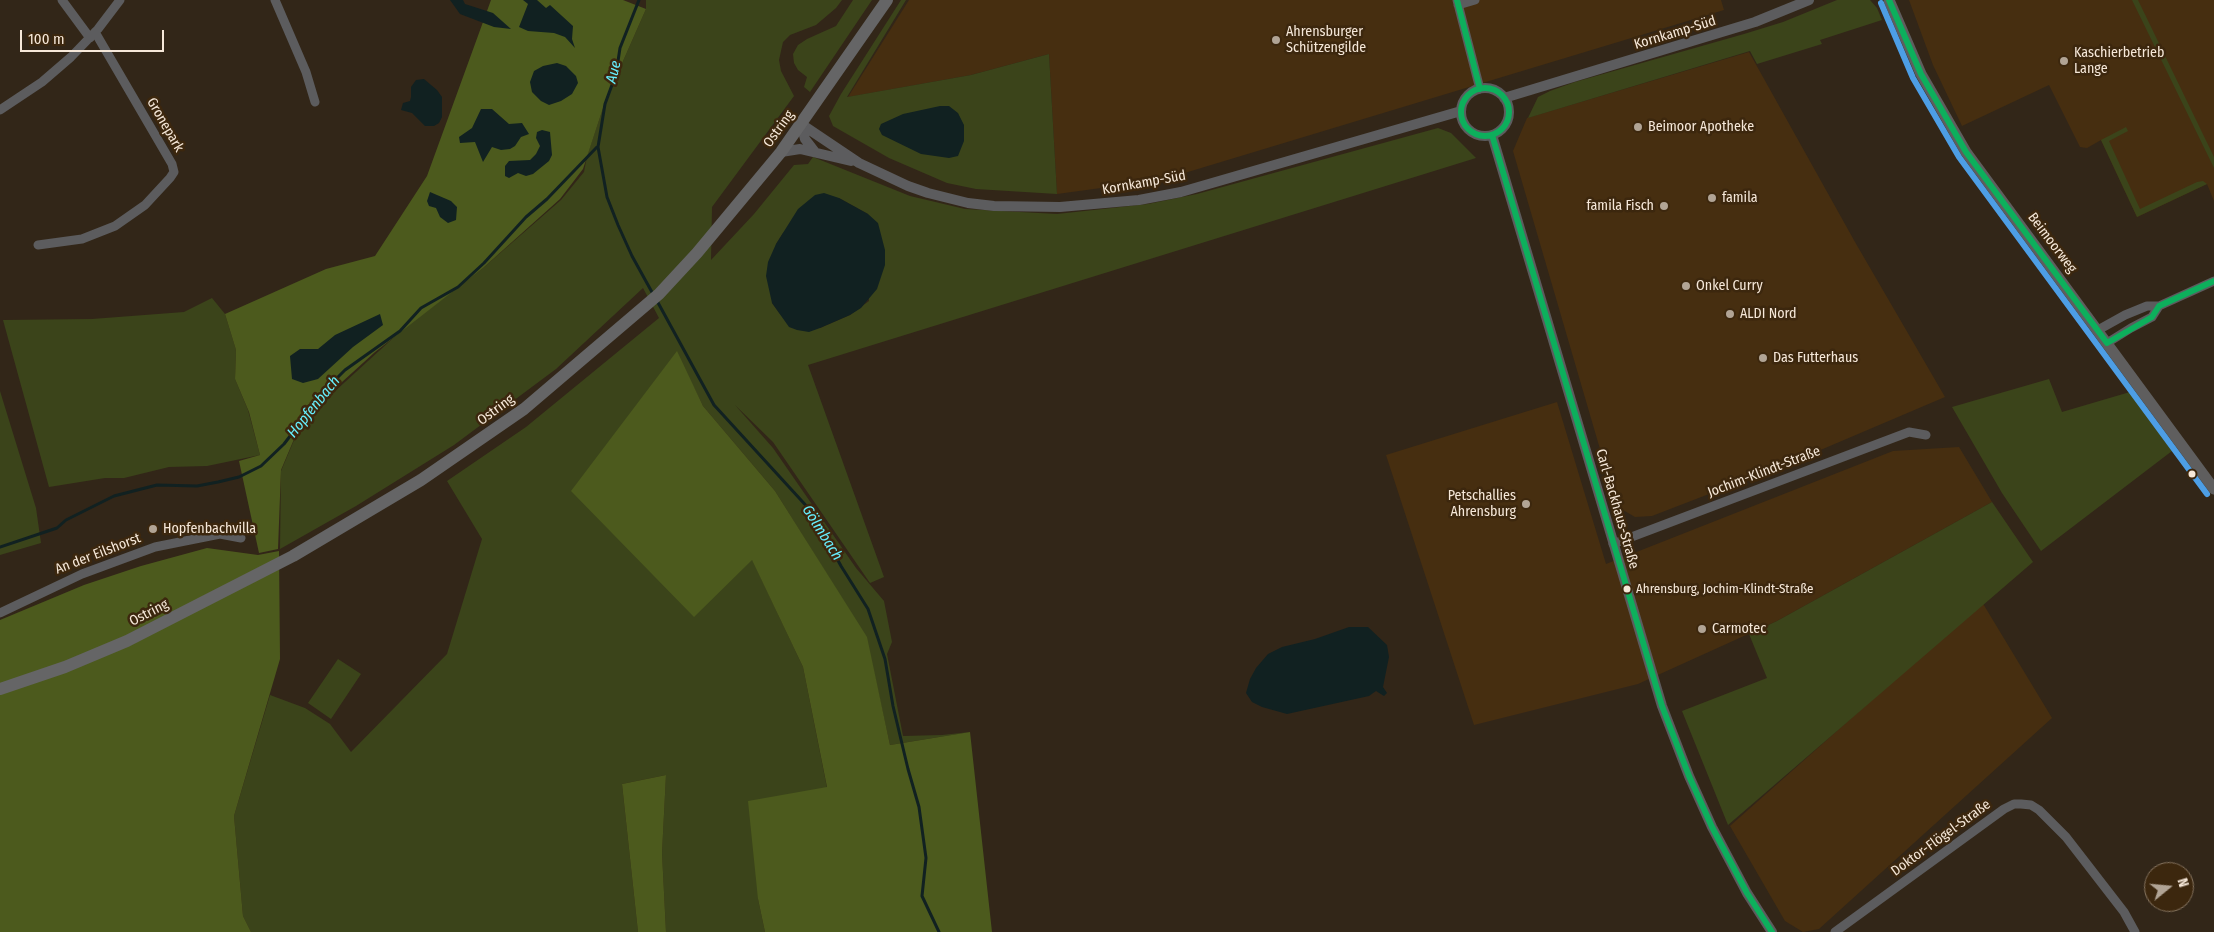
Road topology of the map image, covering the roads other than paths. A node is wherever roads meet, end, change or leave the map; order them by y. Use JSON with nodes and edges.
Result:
{"nodes":[{"id":1,"x":62,"y":0,"type":"edge"},
{"id":2,"x":120,"y":0,"type":"edge"},
{"id":3,"x":275,"y":0,"type":"edge"},
{"id":4,"x":886,"y":0,"type":"edge"},
{"id":5,"x":1475,"y":0,"type":"edge"},
{"id":6,"x":1810,"y":0,"type":"edge"},
{"id":7,"x":1890,"y":0,"type":"edge"},
{"id":8,"x":1458,"y":3,"type":"edge"},
{"id":9,"x":92,"y":35,"type":"junction"},
{"id":10,"x":1480,"y":89,"type":"junction"},
{"id":11,"x":314,"y":102,"type":"dead end"},
{"id":12,"x":1506,"y":102,"type":"junction"},
{"id":13,"x":0,"y":110,"type":"edge"},
{"id":14,"x":1461,"y":111,"type":"junction"},
{"id":15,"x":1432,"y":120,"type":"junction"},
{"id":16,"x":1463,"y":122,"type":"junction"},
{"id":17,"x":801,"y":124,"type":"junction"},
{"id":18,"x":1492,"y":135,"type":"junction"},
{"id":19,"x":781,"y":152,"type":"junction"},
{"id":20,"x":815,"y":152,"type":"junction"},
{"id":21,"x":859,"y":163,"type":"junction"},
{"id":22,"x":38,"y":245,"type":"dead end"},
{"id":23,"x":2214,"y":281,"type":"edge"},
{"id":24,"x":2160,"y":306,"type":"junction"},
{"id":25,"x":2098,"y":330,"type":"junction"},
{"id":26,"x":2107,"y":343,"type":"junction"},
{"id":27,"x":1926,"y":435,"type":"dead end"},
{"id":28,"x":2214,"y":489,"type":"edge"},
{"id":29,"x":241,"y":538,"type":"dead end"},
{"id":30,"x":1613,"y":544,"type":"junction"},
{"id":31,"x":0,"y":613,"type":"edge"},
{"id":32,"x":0,"y":689,"type":"edge"},
{"id":33,"x":1772,"y":932,"type":"edge"},
{"id":34,"x":1835,"y":932,"type":"edge"},
{"id":35,"x":2135,"y":932,"type":"edge"}],
"edges":[{"from":1,"to":9,"type":"street"},
{"from":2,"to":9,"type":"street"},
{"from":3,"to":11,"type":"street"},
{"from":4,"to":17,"type":"main road","name":"Ostring"},
{"from":5,"to":8,"type":"street"},
{"from":6,"to":12,"type":"street","name":"Kornkamp-Süd"},
{"from":7,"to":25,"type":"main road","name":"Beimoorweg"},
{"from":8,"to":10,"type":"street"},
{"from":9,"to":13,"type":"street"},
{"from":9,"to":22,"type":"street","name":"Gronepark"},
{"from":10,"to":12,"type":"street"},
{"from":10,"to":14,"type":"street"},
{"from":12,"to":18,"type":"street"},
{"from":14,"to":15,"type":"street","name":"Kornkamp-Süd"},
{"from":14,"to":16,"type":"street"},
{"from":15,"to":16,"type":"street","name":"Kornkamp-Süd"},
{"from":15,"to":21,"type":"street","name":"Kornkamp-Süd"},
{"from":16,"to":18,"type":"street"},
{"from":17,"to":19,"type":"main road","name":"Ostring"},
{"from":17,"to":20,"type":"street"},
{"from":17,"to":21,"type":"street","name":"Kornkamp-Süd"},
{"from":18,"to":30,"type":"street","name":"Carl-Backhaus-Straße"},
{"from":19,"to":20,"type":"street","name":"Kornkamp-Süd"},
{"from":19,"to":32,"type":"main road","name":"Ostring"},
{"from":20,"to":21,"type":"street","name":"Kornkamp-Süd"},
{"from":23,"to":24,"type":"street"},
{"from":24,"to":25,"type":"street"},
{"from":24,"to":26,"type":"street"},
{"from":25,"to":26,"type":"main road","name":"Beimoorweg"},
{"from":26,"to":28,"type":"main road","name":"Beimoorweg"},
{"from":27,"to":30,"type":"street","name":"Jochim-Klindt-Straße"},
{"from":29,"to":31,"type":"street","name":"An der Eilshorst"},
{"from":30,"to":33,"type":"street","name":"Carl-Backhaus-Straße"},
{"from":34,"to":35,"type":"street","name":"Doktor-Flögel-Straße"}]}
